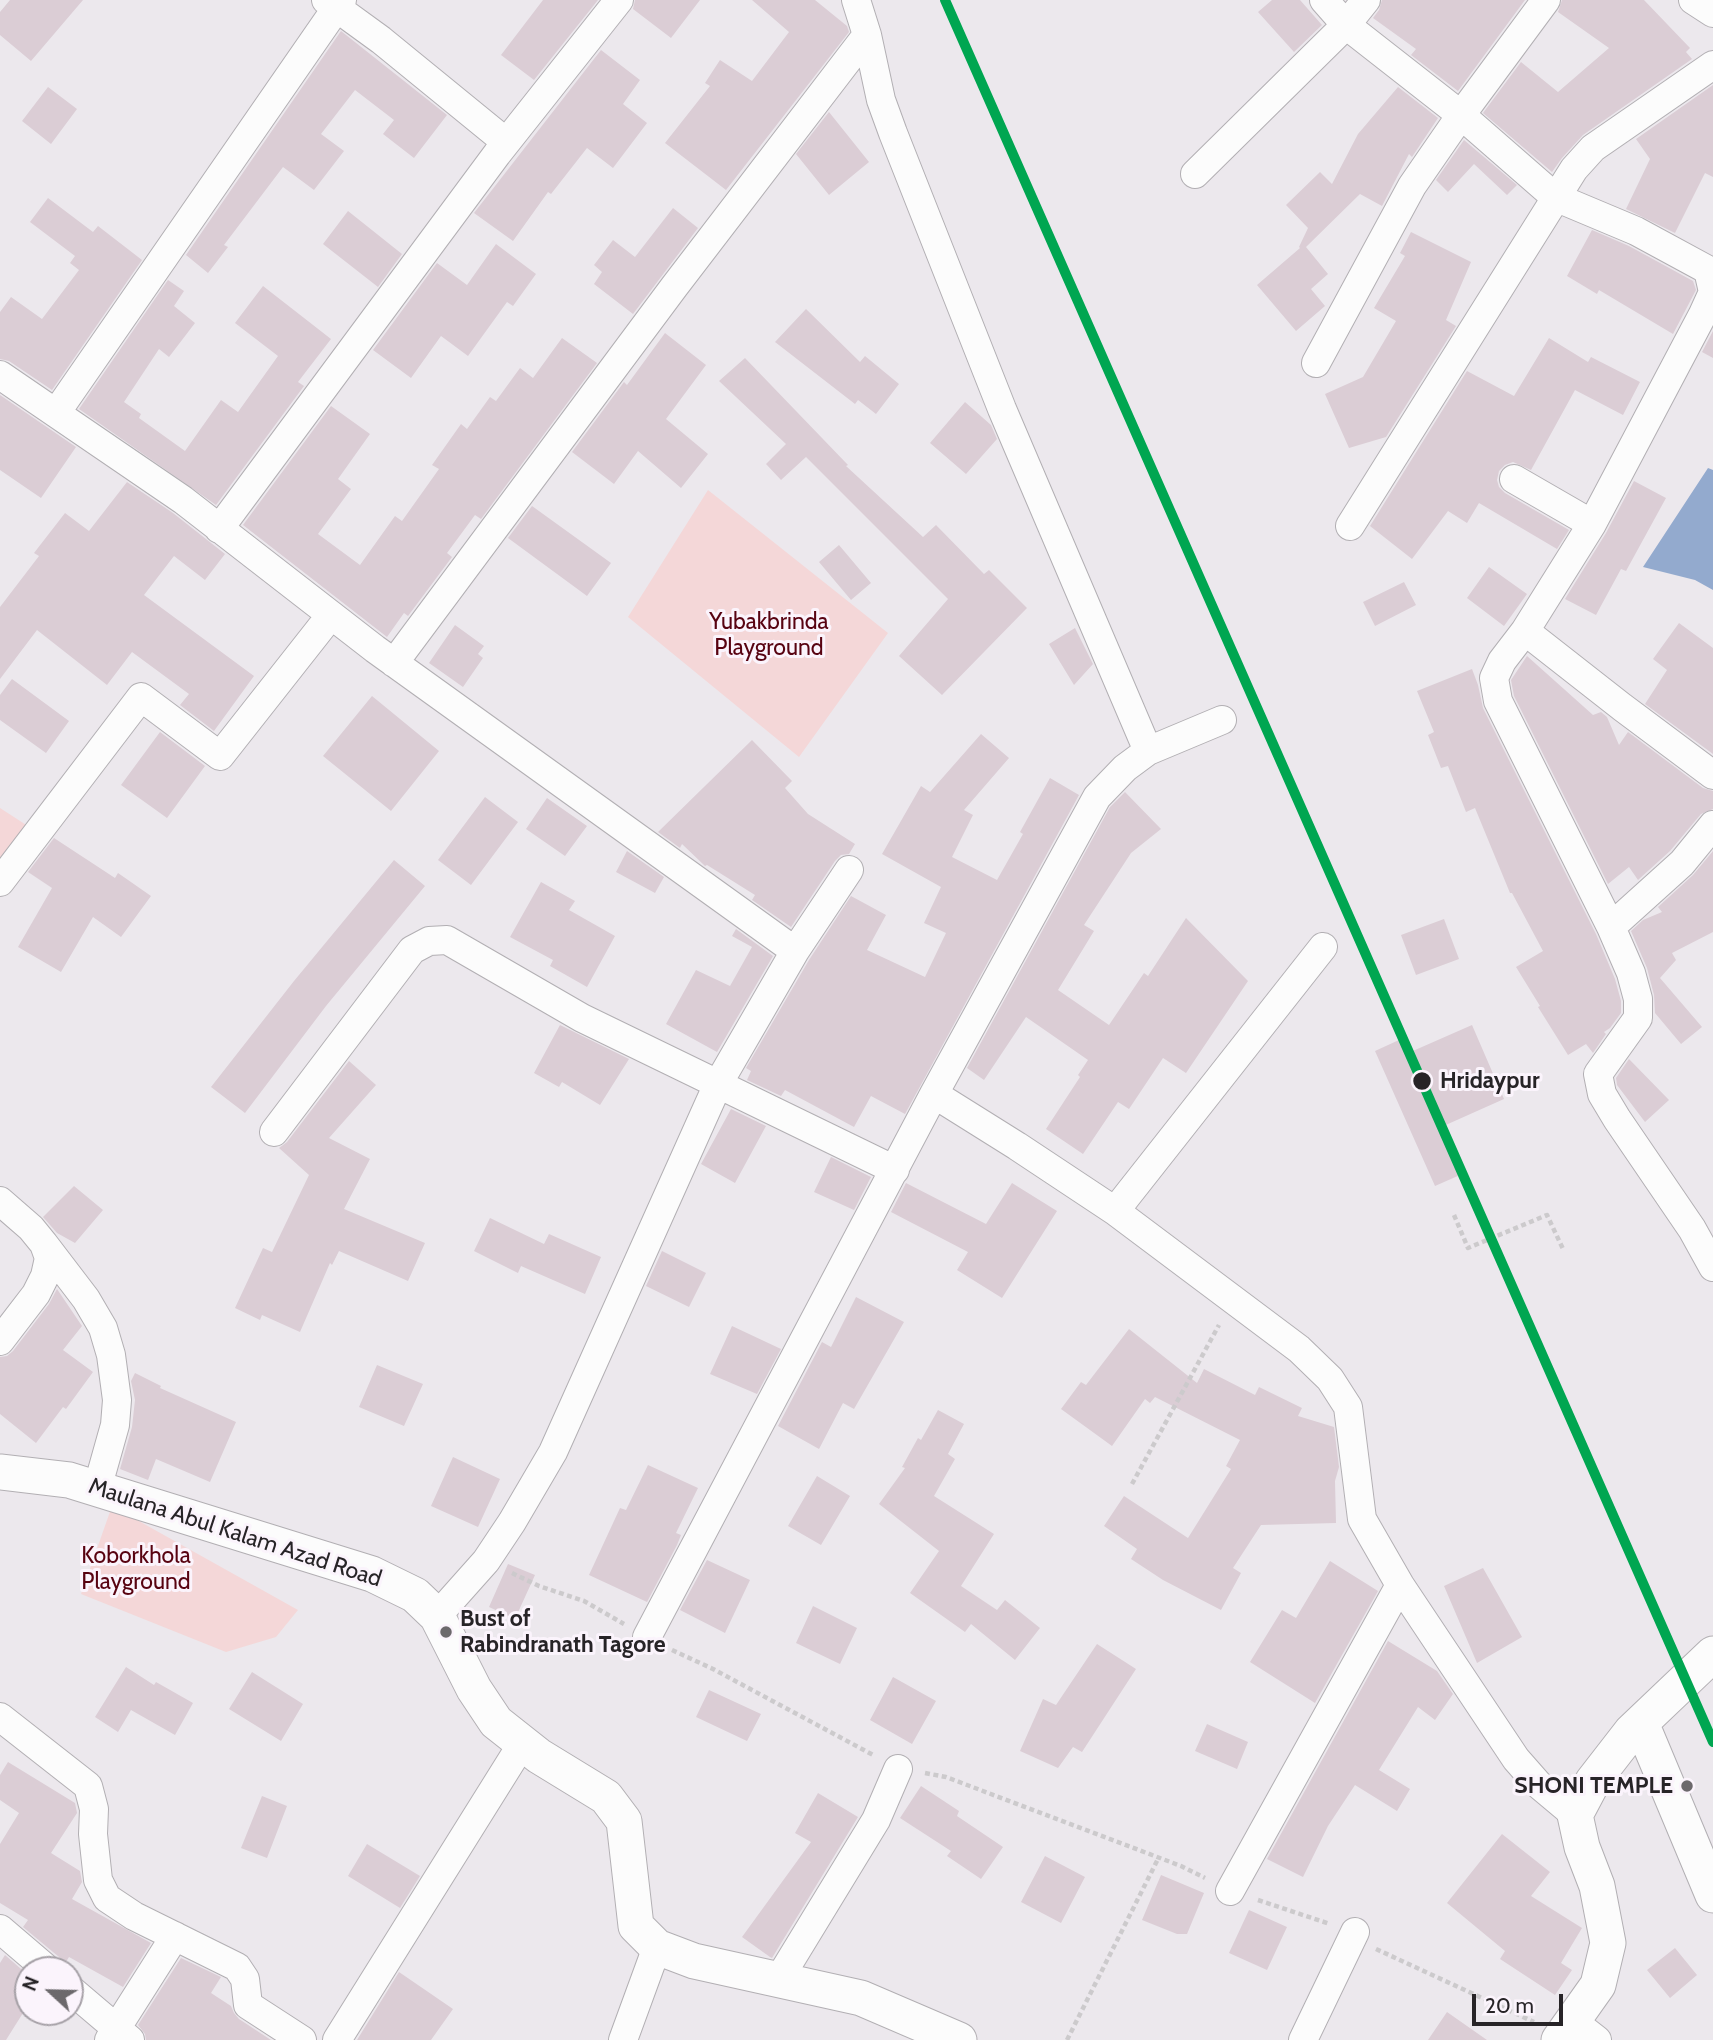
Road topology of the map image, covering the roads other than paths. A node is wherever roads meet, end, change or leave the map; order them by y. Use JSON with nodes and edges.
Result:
{"nodes":[{"id":1,"x":618,"y":0,"type":"edge"},
{"id":2,"x":856,"y":0,"type":"edge"},
{"id":3,"x":1324,"y":0,"type":"edge"},
{"id":4,"x":1366,"y":0,"type":"edge"},
{"id":5,"x":1546,"y":0,"type":"edge"},
{"id":6,"x":1693,"y":0,"type":"edge"},
{"id":7,"x":335,"y":2,"type":"edge"},
{"id":8,"x":1713,"y":13,"type":"edge"},
{"id":9,"x":1346,"y":24,"type":"junction"},
{"id":10,"x":867,"y":35,"type":"junction"},
{"id":11,"x":1713,"y":65,"type":"edge"},
{"id":12,"x":1461,"y":115,"type":"junction"},
{"id":13,"x":506,"y":142,"type":"junction"},
{"id":14,"x":1195,"y":174,"type":"dead end"},
{"id":15,"x":1555,"y":197,"type":"junction"},
{"id":16,"x":1710,"y":271,"type":"edge"},
{"id":17,"x":1316,"y":363,"type":"dead end"},
{"id":18,"x":0,"y":375,"type":"edge"},
{"id":19,"x":56,"y":413,"type":"junction"},
{"id":20,"x":1514,"y":479,"type":"dead end"},
{"id":21,"x":1592,"y":524,"type":"junction"},
{"id":22,"x":1350,"y":526,"type":"dead end"},
{"id":23,"x":219,"y":529,"type":"junction"},
{"id":24,"x":331,"y":615,"type":"junction"},
{"id":25,"x":1525,"y":631,"type":"junction"},
{"id":26,"x":394,"y":663,"type":"junction"},
{"id":27,"x":1222,"y":720,"type":"dead end"},
{"id":28,"x":1148,"y":751,"type":"junction"},
{"id":29,"x":1713,"y":775,"type":"edge"},
{"id":30,"x":1713,"y":825,"type":"edge"},
{"id":31,"x":849,"y":870,"type":"dead end"},
{"id":32,"x":0,"y":882,"type":"edge"},
{"id":33,"x":1611,"y":927,"type":"junction"},
{"id":34,"x":1323,"y":947,"type":"dead end"},
{"id":35,"x":794,"y":951,"type":"junction"},
{"id":36,"x":719,"y":1084,"type":"junction"},
{"id":37,"x":934,"y":1094,"type":"junction"},
{"id":38,"x":274,"y":1132,"type":"dead end"},
{"id":39,"x":895,"y":1170,"type":"junction"},
{"id":40,"x":0,"y":1201,"type":"edge"},
{"id":41,"x":1115,"y":1211,"type":"junction"},
{"id":42,"x":44,"y":1244,"type":"junction"},
{"id":43,"x":1713,"y":1267,"type":"edge"},
{"id":44,"x":0,"y":1341,"type":"edge"},
{"id":45,"x":0,"y":1472,"type":"edge"},
{"id":46,"x":97,"y":1489,"type":"junction"},
{"id":47,"x":1401,"y":1585,"type":"junction"},
{"id":48,"x":437,"y":1616,"type":"junction"},
{"id":49,"x":647,"y":1637,"type":"road end"},
{"id":50,"x":1713,"y":1654,"type":"edge"},
{"id":51,"x":0,"y":1717,"type":"edge"},
{"id":52,"x":1641,"y":1723,"type":"junction"},
{"id":53,"x":522,"y":1744,"type":"junction"},
{"id":54,"x":898,"y":1769,"type":"road end"},
{"id":55,"x":1575,"y":1815,"type":"junction"},
{"id":56,"x":1230,"y":1891,"type":"road end"},
{"id":57,"x":1713,"y":1895,"type":"edge"},
{"id":58,"x":0,"y":1928,"type":"edge"},
{"id":59,"x":1355,"y":1932,"type":"road end"},
{"id":60,"x":175,"y":1936,"type":"junction"},
{"id":61,"x":657,"y":1947,"type":"junction"},
{"id":62,"x":32,"y":1956,"type":"edge"},
{"id":63,"x":779,"y":1979,"type":"junction"},
{"id":64,"x":84,"y":2002,"type":"edge"},
{"id":65,"x":1573,"y":2034,"type":"edge"},
{"id":66,"x":119,"y":2036,"type":"edge"},
{"id":67,"x":302,"y":2040,"type":"edge"},
{"id":68,"x":337,"y":2040,"type":"edge"},
{"id":69,"x":624,"y":2040,"type":"edge"},
{"id":70,"x":959,"y":2040,"type":"edge"},
{"id":71,"x":1303,"y":2040,"type":"edge"}],
"edges":[{"from":1,"to":13,"type":"street"},
{"from":2,"to":10,"type":"street"},
{"from":3,"to":9,"type":"street"},
{"from":4,"to":9,"type":"street"},
{"from":5,"to":12,"type":"street"},
{"from":6,"to":8,"type":"street"},
{"from":7,"to":13,"type":"street"},
{"from":7,"to":19,"type":"street"},
{"from":9,"to":12,"type":"street"},
{"from":9,"to":14,"type":"street"},
{"from":10,"to":26,"type":"street"},
{"from":10,"to":28,"type":"street"},
{"from":11,"to":15,"type":"street"},
{"from":12,"to":15,"type":"street"},
{"from":12,"to":17,"type":"street"},
{"from":13,"to":23,"type":"street"},
{"from":15,"to":16,"type":"street"},
{"from":15,"to":22,"type":"street"},
{"from":16,"to":21,"type":"street"},
{"from":18,"to":19,"type":"street"},
{"from":19,"to":23,"type":"street"},
{"from":20,"to":21,"type":"street"},
{"from":21,"to":25,"type":"street"},
{"from":23,"to":24,"type":"street"},
{"from":24,"to":26,"type":"street"},
{"from":24,"to":32,"type":"street"},
{"from":25,"to":29,"type":"street"},
{"from":25,"to":33,"type":"street"},
{"from":26,"to":35,"type":"street"},
{"from":27,"to":28,"type":"street"},
{"from":28,"to":37,"type":"street"},
{"from":30,"to":33,"type":"street"},
{"from":31,"to":35,"type":"street"},
{"from":33,"to":43,"type":"street"},
{"from":34,"to":41,"type":"street"},
{"from":35,"to":36,"type":"street"},
{"from":36,"to":38,"type":"street"},
{"from":36,"to":39,"type":"street"},
{"from":36,"to":48,"type":"street"},
{"from":37,"to":39,"type":"street"},
{"from":37,"to":41,"type":"street"},
{"from":39,"to":49,"type":"street"},
{"from":40,"to":42,"type":"street"},
{"from":41,"to":47,"type":"street"},
{"from":42,"to":44,"type":"street"},
{"from":42,"to":46,"type":"street"},
{"from":45,"to":46,"type":"street","name":"Maulana Abul Kalam Azad Road"},
{"from":46,"to":48,"type":"street","name":"Maulana Abul Kalam Azad Road"},
{"from":47,"to":55,"type":"street"},
{"from":47,"to":56,"type":"street"},
{"from":48,"to":53,"type":"street","name":"Maulana Abul Kalam Azad Road"},
{"from":50,"to":52,"type":"street"},
{"from":51,"to":60,"type":"street"},
{"from":52,"to":55,"type":"street"},
{"from":52,"to":57,"type":"street"},
{"from":53,"to":61,"type":"street","name":"Maulana Abul Kalam Azad Road"},
{"from":53,"to":68,"type":"street"},
{"from":54,"to":63,"type":"street"},
{"from":55,"to":65,"type":"street"},
{"from":58,"to":62,"type":"street"},
{"from":59,"to":71,"type":"street"},
{"from":60,"to":66,"type":"street"},
{"from":60,"to":67,"type":"street"},
{"from":61,"to":63,"type":"street","name":"Maulana Abul Kalam Azad Road"},
{"from":61,"to":69,"type":"street"},
{"from":63,"to":70,"type":"street","name":"Maulana Abul Kalam Azad Road"},
{"from":64,"to":66,"type":"street"}]}
